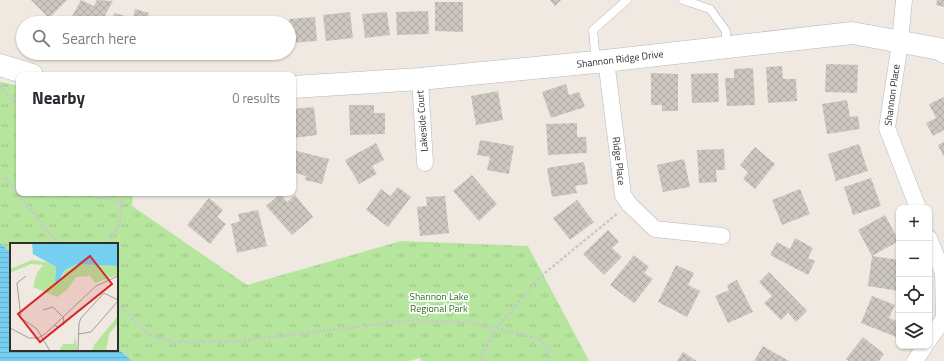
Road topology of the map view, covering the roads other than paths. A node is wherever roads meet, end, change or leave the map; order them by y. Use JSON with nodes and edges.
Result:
{"nodes":[{"id":1,"x":627,"y":0,"type":"edge"},
{"id":2,"x":683,"y":0,"type":"edge"},
{"id":3,"x":904,"y":0,"type":"edge"},
{"id":4,"x":900,"y":43,"type":"junction"},
{"id":5,"x":726,"y":47,"type":"junction"},
{"id":6,"x":944,"y":52,"type":"edge"},
{"id":7,"x":601,"y":61,"type":"junction"},
{"id":8,"x":0,"y":66,"type":"edge"},
{"id":9,"x":21,"y":72,"type":"edge"},
{"id":10,"x":420,"y":80,"type":"junction"},
{"id":11,"x":296,"y":87,"type":"edge"},
{"id":12,"x":425,"y":163,"type":"dead end"},
{"id":13,"x":917,"y":205,"type":"edge"},
{"id":14,"x":722,"y":236,"type":"dead end"},
{"id":15,"x":930,"y":241,"type":"edge"},
{"id":16,"x":932,"y":336,"type":"edge"},
{"id":17,"x":923,"y":349,"type":"edge"},
{"id":18,"x":915,"y":361,"type":"edge"}],
"edges":[{"from":1,"to":7,"type":"lane"},
{"from":2,"to":5,"type":"lane"},
{"from":3,"to":4,"type":"street","name":"Shannon Place"},
{"from":4,"to":5,"type":"street","name":"Shannon Ridge Drive"},
{"from":4,"to":6,"type":"street","name":"Shannon Ridge Drive"},
{"from":4,"to":13,"type":"street","name":"Shannon Place"},
{"from":5,"to":7,"type":"street","name":"Shannon Ridge Drive"},
{"from":7,"to":10,"type":"street","name":"Shannon Ridge Drive"},
{"from":7,"to":14,"type":"street","name":"Ridge Place"},
{"from":8,"to":9,"type":"street"},
{"from":10,"to":11,"type":"street","name":"Shannon Ridge Drive"},
{"from":10,"to":12,"type":"street","name":"Lakeside Court"},
{"from":15,"to":16,"type":"street"},
{"from":17,"to":18,"type":"street"}]}
